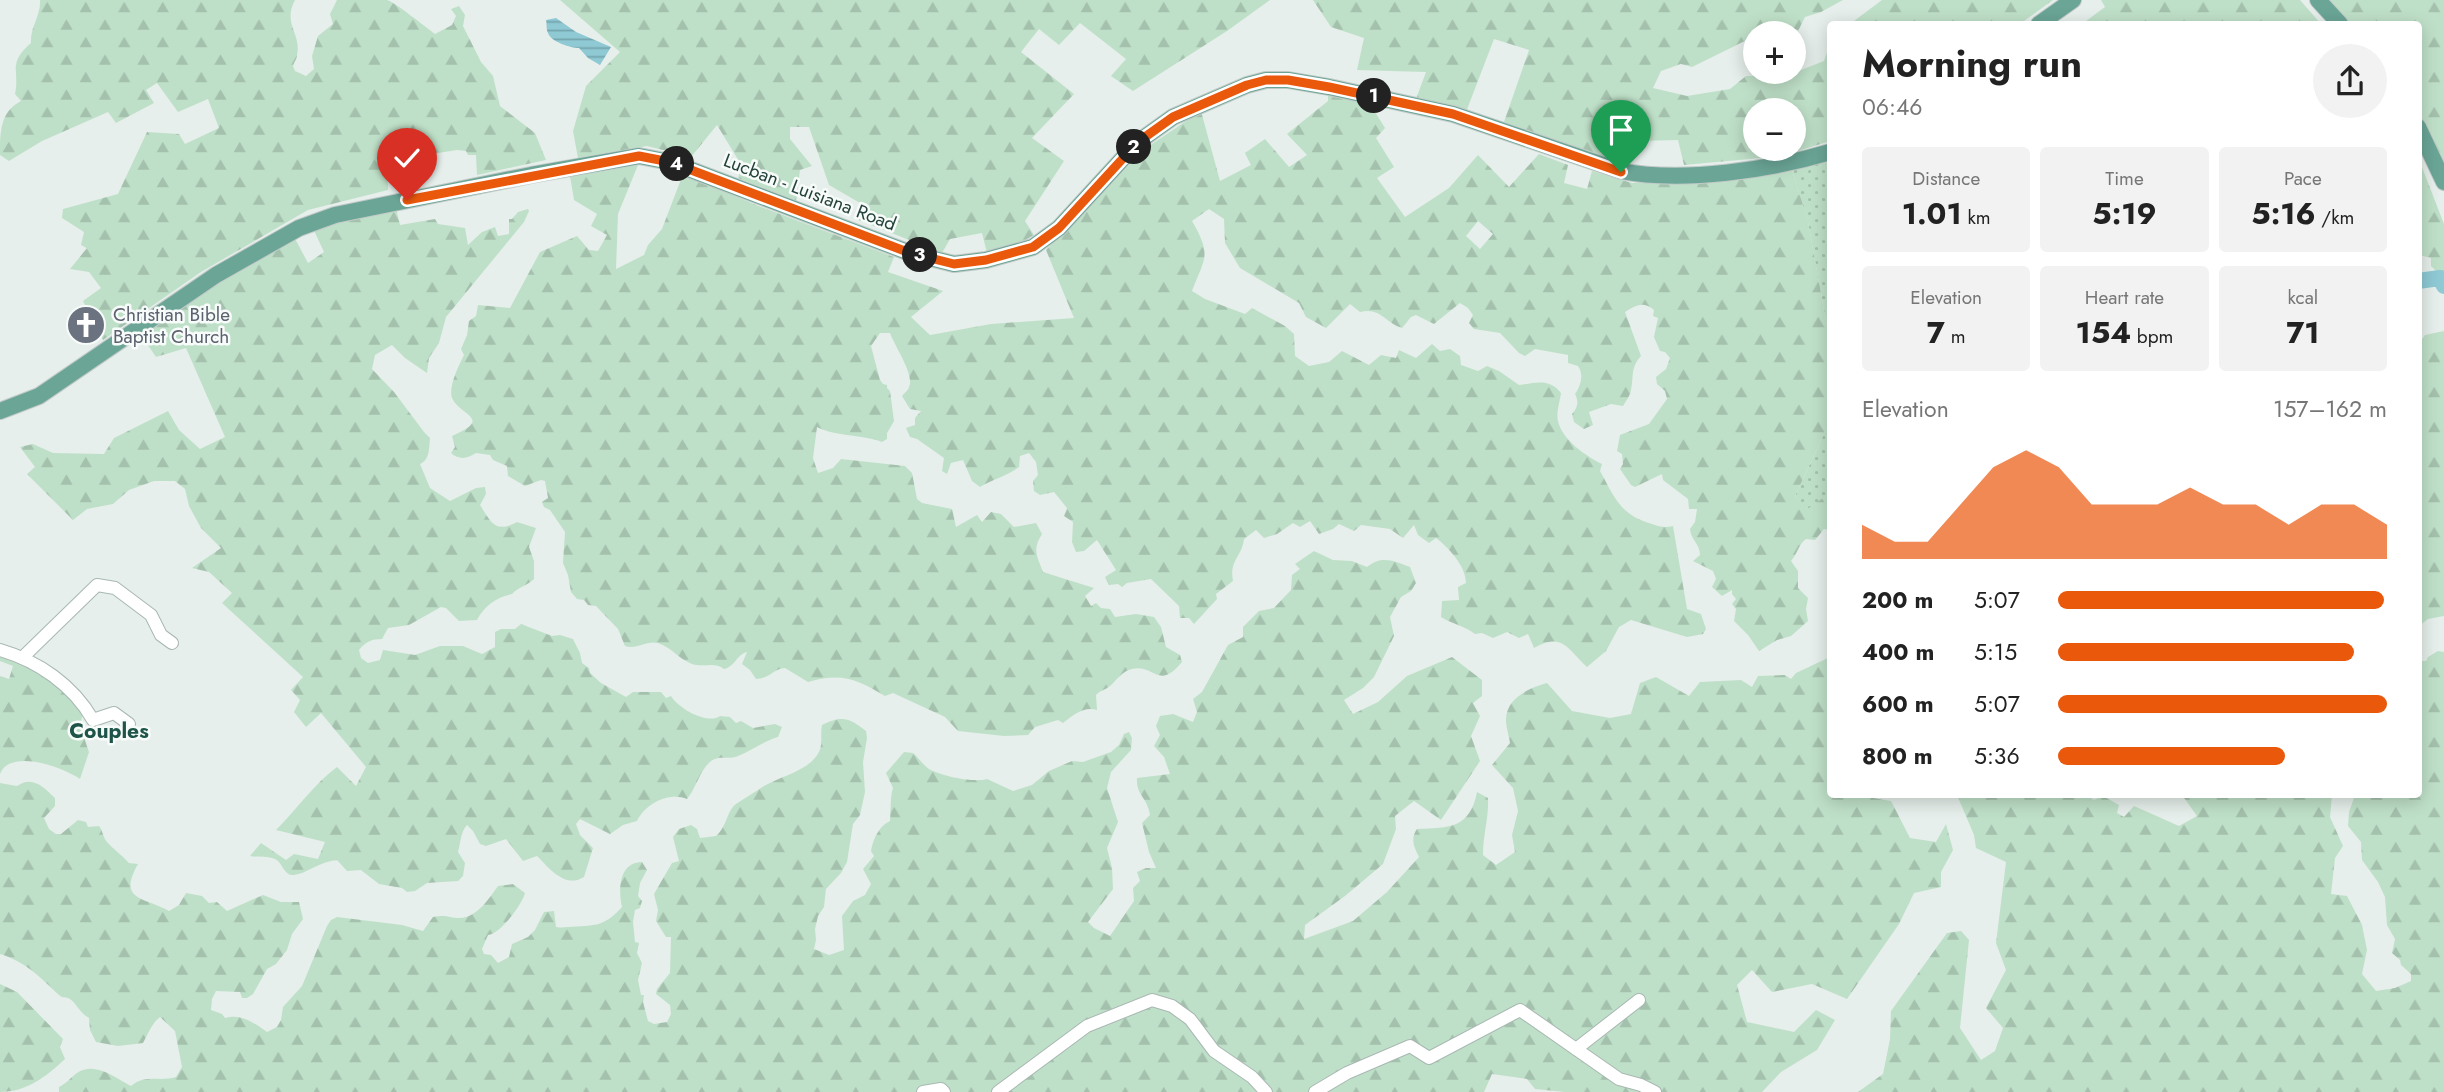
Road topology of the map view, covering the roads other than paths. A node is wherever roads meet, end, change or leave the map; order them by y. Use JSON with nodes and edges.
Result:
{"nodes":[{"id":1,"x":2073,"y":0,"type":"edge"},
{"id":2,"x":2318,"y":0,"type":"edge"},
{"id":3,"x":2043,"y":21,"type":"edge"},
{"id":4,"x":2337,"y":21,"type":"edge"},
{"id":5,"x":2422,"y":135,"type":"edge"},
{"id":6,"x":1827,"y":153,"type":"edge"},
{"id":7,"x":2444,"y":182,"type":"edge"},
{"id":8,"x":5,"y":409,"type":"edge"},
{"id":9,"x":172,"y":643,"type":"dead end"},
{"id":10,"x":0,"y":650,"type":"edge"},
{"id":11,"x":23,"y":657,"type":"junction"},
{"id":12,"x":129,"y":724,"type":"dead end"},
{"id":13,"x":1639,"y":1000,"type":"dead end"},
{"id":14,"x":1576,"y":1049,"type":"junction"},
{"id":15,"x":923,"y":1092,"type":"edge"},
{"id":16,"x":944,"y":1092,"type":"edge"},
{"id":17,"x":999,"y":1092,"type":"edge"},
{"id":18,"x":1266,"y":1092,"type":"edge"},
{"id":19,"x":1315,"y":1092,"type":"edge"},
{"id":20,"x":1654,"y":1092,"type":"edge"}],
"edges":[{"from":1,"to":3,"type":"main road"},
{"from":2,"to":4,"type":"main road"},
{"from":5,"to":7,"type":"main road"},
{"from":6,"to":8,"type":"main road","name":"Lucban - Luisiana Road"},
{"from":9,"to":11,"type":"street"},
{"from":10,"to":11,"type":"street"},
{"from":11,"to":12,"type":"street"},
{"from":13,"to":14,"type":"street"},
{"from":14,"to":19,"type":"street"},
{"from":14,"to":20,"type":"street"},
{"from":15,"to":16,"type":"street"},
{"from":17,"to":18,"type":"street"}]}
